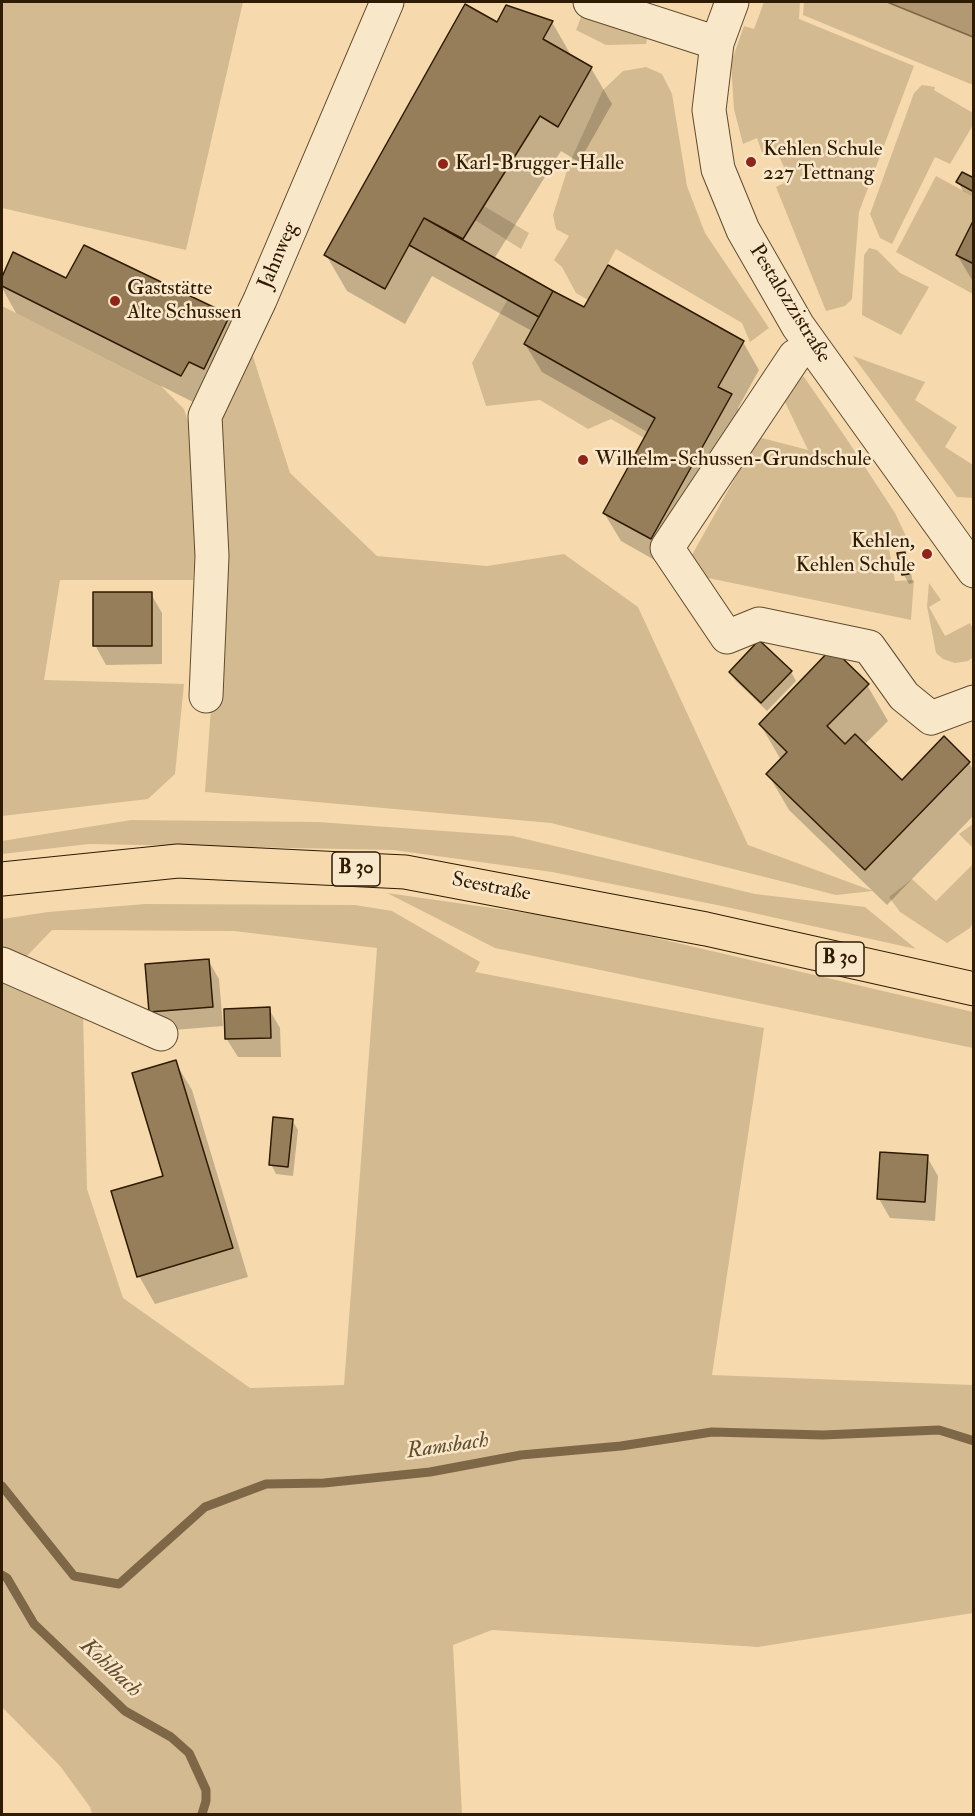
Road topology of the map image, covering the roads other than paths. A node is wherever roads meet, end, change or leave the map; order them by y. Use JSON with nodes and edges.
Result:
{"nodes":[{"id":1,"x":387,"y":2,"type":"edge"},
{"id":2,"x":590,"y":2,"type":"edge"},
{"id":3,"x":726,"y":20,"type":"edge"},
{"id":4,"x":795,"y":356,"type":"dead end"},
{"id":5,"x":970,"y":560,"type":"edge"},
{"id":6,"x":206,"y":696,"type":"dead end"},
{"id":7,"x":974,"y":702,"type":"edge"},
{"id":8,"x":2,"y":879,"type":"edge"},
{"id":9,"x":2,"y":964,"type":"edge"},
{"id":10,"x":974,"y":989,"type":"edge"},
{"id":11,"x":160,"y":1034,"type":"dead end"}],
"edges":[{"from":1,"to":6,"type":"street","name":"Jahnweg"},
{"from":2,"to":3,"type":"street"},
{"from":3,"to":5,"type":"street","name":"Pestalozzistraße"},
{"from":4,"to":7,"type":"street"},
{"from":8,"to":10,"type":"main road","name":"Seestraße","number":"B 30"},
{"from":9,"to":11,"type":"street"}]}
